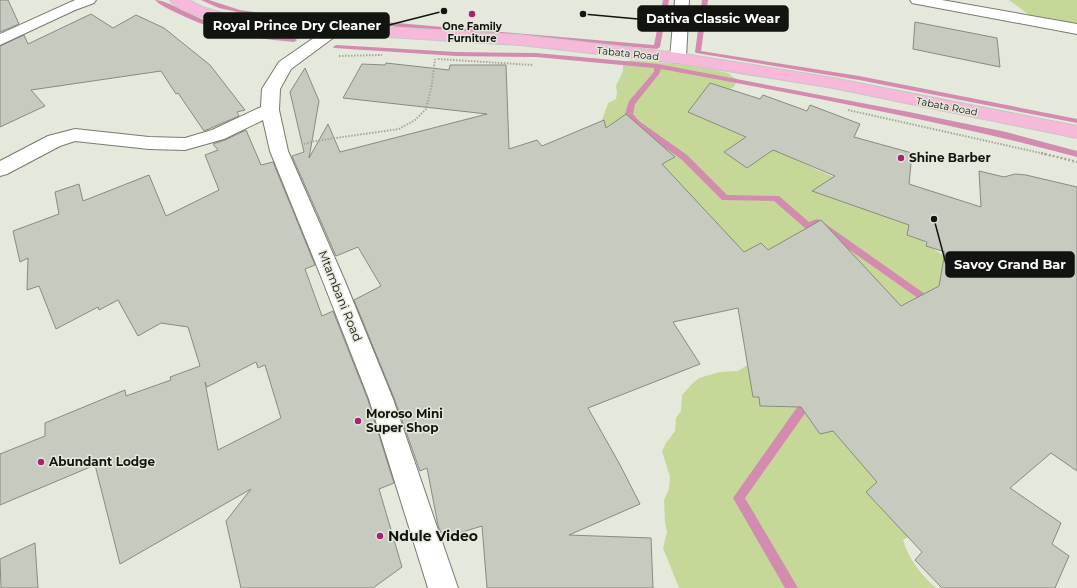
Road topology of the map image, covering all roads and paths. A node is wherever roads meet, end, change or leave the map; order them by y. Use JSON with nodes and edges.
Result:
{"nodes":[{"id":1,"x":88,"y":0,"type":"edge"},
{"id":2,"x":177,"y":0,"type":"edge"},
{"id":3,"x":682,"y":0,"type":"edge"},
{"id":4,"x":916,"y":0,"type":"edge"},
{"id":5,"x":336,"y":28,"type":"junction"},
{"id":6,"x":1077,"y":29,"type":"edge"},
{"id":7,"x":0,"y":40,"type":"edge"},
{"id":8,"x":298,"y":56,"type":"junction"},
{"id":9,"x":390,"y":56,"type":"dead end"},
{"id":10,"x":428,"y":58,"type":"dead end"},
{"id":11,"x":435,"y":58,"type":"junction"},
{"id":12,"x":678,"y":58,"type":"junction"},
{"id":13,"x":536,"y":65,"type":"dead end"},
{"id":14,"x":842,"y":109,"type":"dead end"},
{"id":15,"x":270,"y":110,"type":"junction"},
{"id":16,"x":1077,"y":132,"type":"edge"},
{"id":17,"x":279,"y":151,"type":"junction"},
{"id":18,"x":1077,"y":162,"type":"edge"},
{"id":19,"x":0,"y":169,"type":"edge"},
{"id":20,"x":436,"y":585,"type":"edge"}],
"edges":[{"from":1,"to":7,"type":"street"},
{"from":2,"to":5,"type":"main road","name":"Tabata Road"},
{"from":3,"to":12,"type":"street"},
{"from":4,"to":6,"type":"street"},
{"from":5,"to":8,"type":"street","name":"Mtambani Road"},
{"from":5,"to":12,"type":"main road","name":"Tabata Road"},
{"from":8,"to":9,"type":"path"},
{"from":8,"to":15,"type":"street","name":"Mtambani Road"},
{"from":10,"to":11,"type":"path"},
{"from":11,"to":13,"type":"path"},
{"from":11,"to":17,"type":"path"},
{"from":12,"to":16,"type":"main road","name":"Tabata Road"},
{"from":14,"to":18,"type":"path"},
{"from":15,"to":17,"type":"street","name":"Mtambani Road"},
{"from":15,"to":19,"type":"street"},
{"from":17,"to":20,"type":"street","name":"Mtambani Road"}]}
